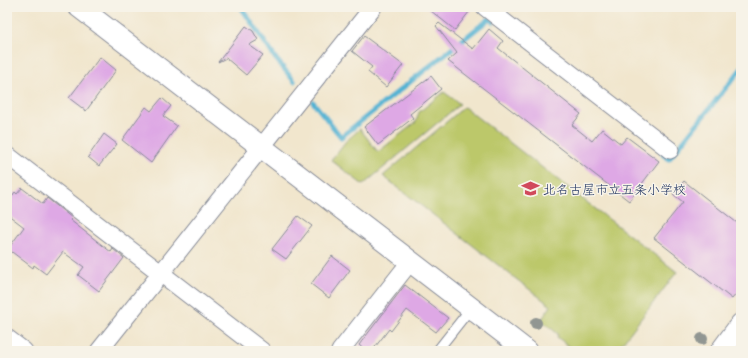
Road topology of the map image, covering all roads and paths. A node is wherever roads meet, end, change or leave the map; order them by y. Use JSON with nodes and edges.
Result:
{"nodes":[{"id":1,"x":79,"y":7,"type":"edge"},
{"id":2,"x":373,"y":7,"type":"edge"},
{"id":3,"x":485,"y":7,"type":"edge"},
{"id":4,"x":262,"y":148,"type":"junction"},
{"id":5,"x":670,"y":150,"type":"dead end"},
{"id":6,"x":7,"y":155,"type":"edge"},
{"id":7,"x":410,"y":262,"type":"junction"},
{"id":8,"x":161,"y":273,"type":"junction"},
{"id":9,"x":471,"y":308,"type":"junction"},
{"id":10,"x":741,"y":324,"type":"edge"},
{"id":11,"x":7,"y":338,"type":"edge"},
{"id":12,"x":24,"y":351,"type":"edge"},
{"id":13,"x":99,"y":351,"type":"edge"},
{"id":14,"x":262,"y":351,"type":"edge"},
{"id":15,"x":340,"y":351,"type":"edge"},
{"id":16,"x":436,"y":351,"type":"edge"},
{"id":17,"x":527,"y":351,"type":"edge"},
{"id":18,"x":721,"y":351,"type":"edge"}],
"edges":[{"from":1,"to":4,"type":"street"},
{"from":2,"to":4,"type":"street"},
{"from":3,"to":5,"type":"street"},
{"from":4,"to":7,"type":"street"},
{"from":4,"to":8,"type":"street"},
{"from":6,"to":8,"type":"street"},
{"from":7,"to":9,"type":"street"},
{"from":7,"to":15,"type":"street"},
{"from":8,"to":13,"type":"street"},
{"from":8,"to":14,"type":"street"},
{"from":9,"to":16,"type":"lane"},
{"from":9,"to":17,"type":"street"},
{"from":10,"to":18,"type":"street"},
{"from":11,"to":12,"type":"street"}]}
